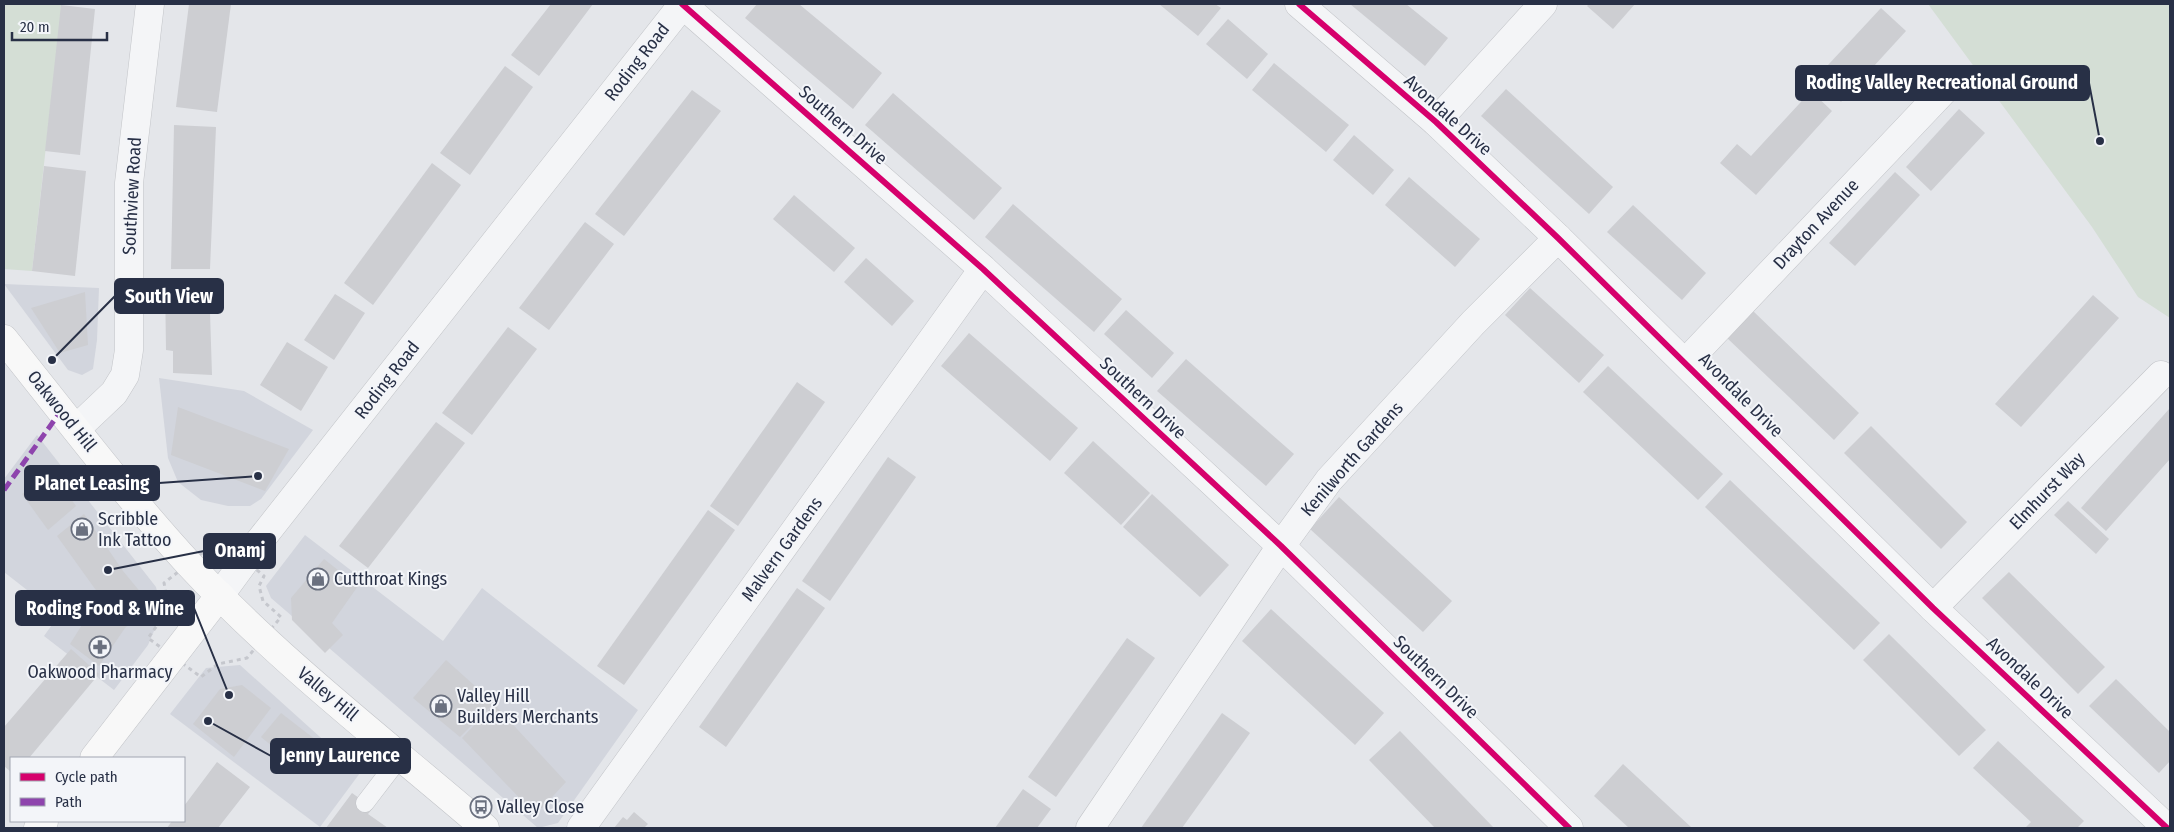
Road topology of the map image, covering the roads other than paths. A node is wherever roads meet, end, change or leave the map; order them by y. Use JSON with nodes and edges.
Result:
{"nodes":[{"id":1,"x":150,"y":4,"type":"edge"},
{"id":2,"x":682,"y":4,"type":"edge"},
{"id":3,"x":1299,"y":4,"type":"edge"},
{"id":4,"x":1544,"y":4,"type":"edge"},
{"id":5,"x":1947,"y":86,"type":"dead end"},
{"id":6,"x":1436,"y":122,"type":"junction"},
{"id":7,"x":1558,"y":238,"type":"junction"},
{"id":8,"x":983,"y":269,"type":"junction"},
{"id":9,"x":4,"y":338,"type":"edge"},
{"id":10,"x":1686,"y":362,"type":"junction"},
{"id":11,"x":2161,"y":375,"type":"dead end"},
{"id":12,"x":76,"y":429,"type":"junction"},
{"id":13,"x":1281,"y":546,"type":"junction"},
{"id":14,"x":220,"y":595,"type":"junction"},
{"id":15,"x":1933,"y":608,"type":"junction"},
{"id":16,"x":401,"y":756,"type":"junction"},
{"id":17,"x":95,"y":757,"type":"edge"},
{"id":18,"x":365,"y":802,"type":"dead end"},
{"id":19,"x":2155,"y":824,"type":"edge"},
{"id":20,"x":1565,"y":826,"type":"edge"},
{"id":21,"x":485,"y":828,"type":"edge"},
{"id":22,"x":581,"y":828,"type":"edge"},
{"id":23,"x":1090,"y":828,"type":"edge"}],
"edges":[{"from":1,"to":12,"type":"street","name":"Southview Road"},
{"from":2,"to":8,"type":"street","name":"Southern Drive"},
{"from":2,"to":14,"type":"street","name":"Roding Road"},
{"from":3,"to":6,"type":"street","name":"Avondale Drive"},
{"from":4,"to":6,"type":"street"},
{"from":5,"to":10,"type":"street","name":"Drayton Avenue"},
{"from":6,"to":7,"type":"street","name":"Avondale Drive"},
{"from":7,"to":10,"type":"street","name":"Avondale Drive"},
{"from":7,"to":13,"type":"street","name":"Kenilworth Gardens"},
{"from":8,"to":13,"type":"street","name":"Southern Drive"},
{"from":8,"to":22,"type":"street","name":"Malvern Gardens"},
{"from":9,"to":12,"type":"street","name":"Oakwood Hill"},
{"from":10,"to":15,"type":"street","name":"Avondale Drive"},
{"from":11,"to":15,"type":"street","name":"Elmhurst Way"},
{"from":12,"to":14,"type":"street","name":"Oakwood Hill"},
{"from":13,"to":20,"type":"street","name":"Southern Drive"},
{"from":13,"to":23,"type":"street","name":"Kenilworth Gardens"},
{"from":14,"to":16,"type":"street","name":"Valley Hill"},
{"from":14,"to":17,"type":"street","name":"Roding Road"},
{"from":15,"to":19,"type":"street","name":"Avondale Drive"},
{"from":16,"to":18,"type":"lane"},
{"from":16,"to":21,"type":"street","name":"Valley Hill"}]}
